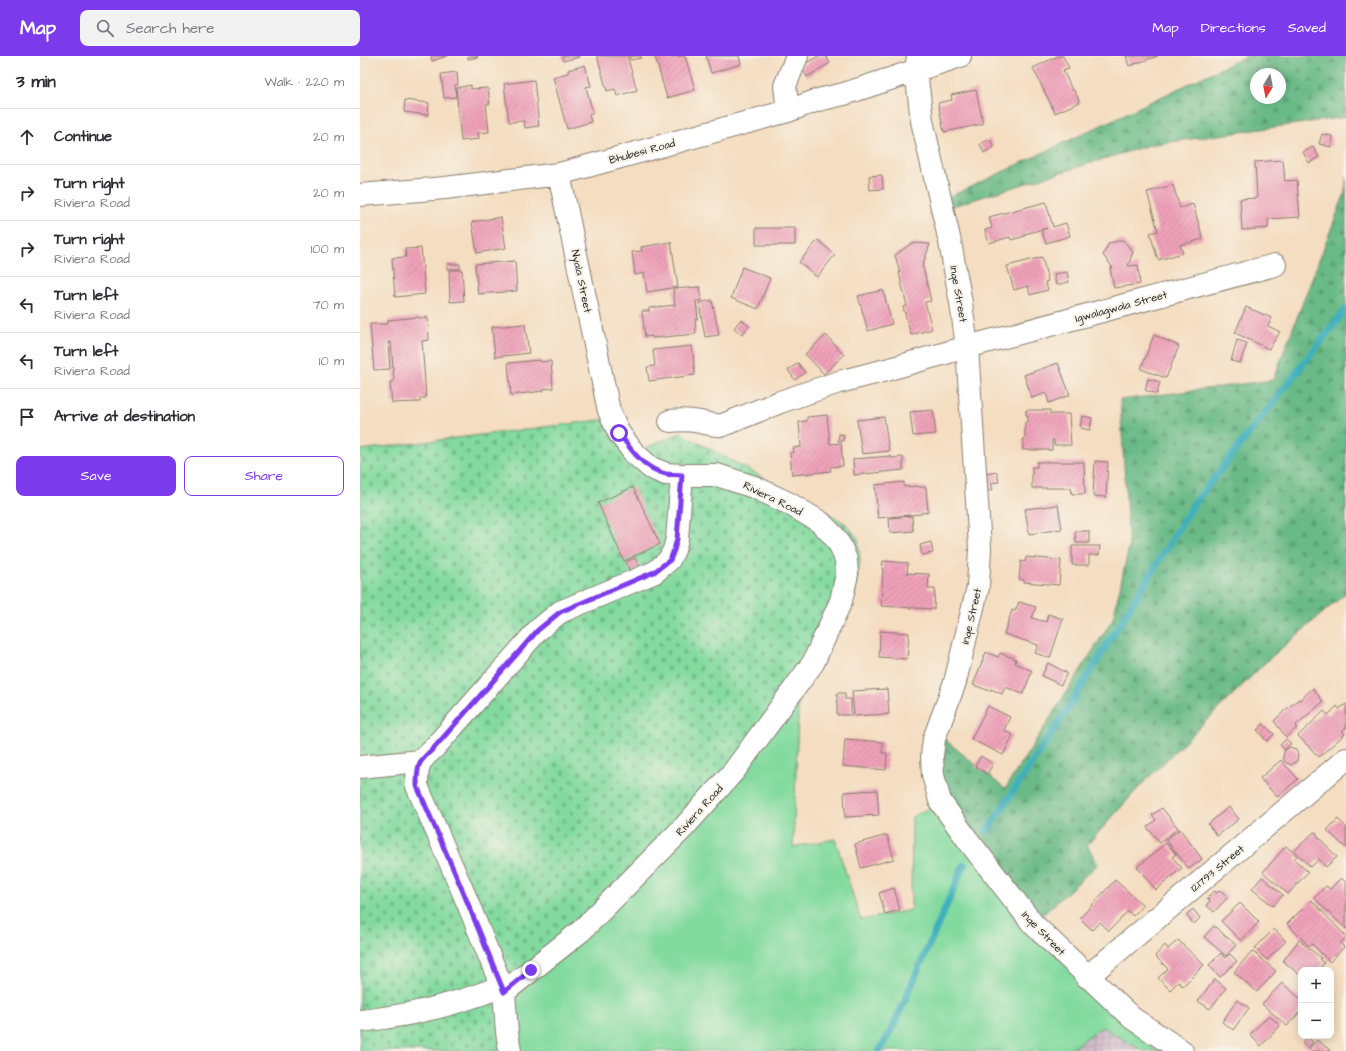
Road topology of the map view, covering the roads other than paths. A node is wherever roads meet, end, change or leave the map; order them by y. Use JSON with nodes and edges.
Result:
{"nodes":[{"id":1,"x":797,"y":56,"type":"edge"},
{"id":2,"x":960,"y":56,"type":"edge"},
{"id":3,"x":917,"y":63,"type":"edge"},
{"id":4,"x":788,"y":111,"type":"junction"},
{"id":5,"x":559,"y":174,"type":"junction"},
{"id":6,"x":360,"y":195,"type":"edge"},
{"id":7,"x":1275,"y":265,"type":"dead end"},
{"id":8,"x":967,"y":347,"type":"junction"},
{"id":9,"x":670,"y":421,"type":"dead end"},
{"id":10,"x":682,"y":475,"type":"junction"},
{"id":11,"x":1346,"y":759,"type":"edge"},
{"id":12,"x":420,"y":761,"type":"junction"},
{"id":13,"x":360,"y":767,"type":"edge"},
{"id":14,"x":1087,"y":977,"type":"junction"},
{"id":15,"x":503,"y":989,"type":"junction"},
{"id":16,"x":360,"y":1021,"type":"edge"},
{"id":17,"x":510,"y":1051,"type":"edge"},
{"id":18,"x":1182,"y":1051,"type":"edge"}],
"edges":[{"from":1,"to":4,"type":"street"},
{"from":2,"to":3,"type":"street","name":"Bhubesi Road"},
{"from":3,"to":4,"type":"street","name":"Bhubesi Road"},
{"from":3,"to":8,"type":"street","name":"Inqe Street"},
{"from":4,"to":5,"type":"street","name":"Bhubesi Road"},
{"from":5,"to":6,"type":"street","name":"Bhubesi Road"},
{"from":5,"to":10,"type":"street","name":"Nyala Street"},
{"from":7,"to":8,"type":"street","name":"Igwalagwala Street"},
{"from":8,"to":9,"type":"street","name":"Igwalagwala Street"},
{"from":8,"to":14,"type":"street","name":"Inqe Street"},
{"from":10,"to":12,"type":"street"},
{"from":10,"to":15,"type":"street","name":"Riviera Road"},
{"from":11,"to":14,"type":"street","name":"121793 Street"},
{"from":12,"to":13,"type":"street"},
{"from":12,"to":15,"type":"street"},
{"from":14,"to":18,"type":"street","name":"Inqe Street"},
{"from":15,"to":16,"type":"street","name":"Riviera Road"},
{"from":15,"to":17,"type":"street"}]}
